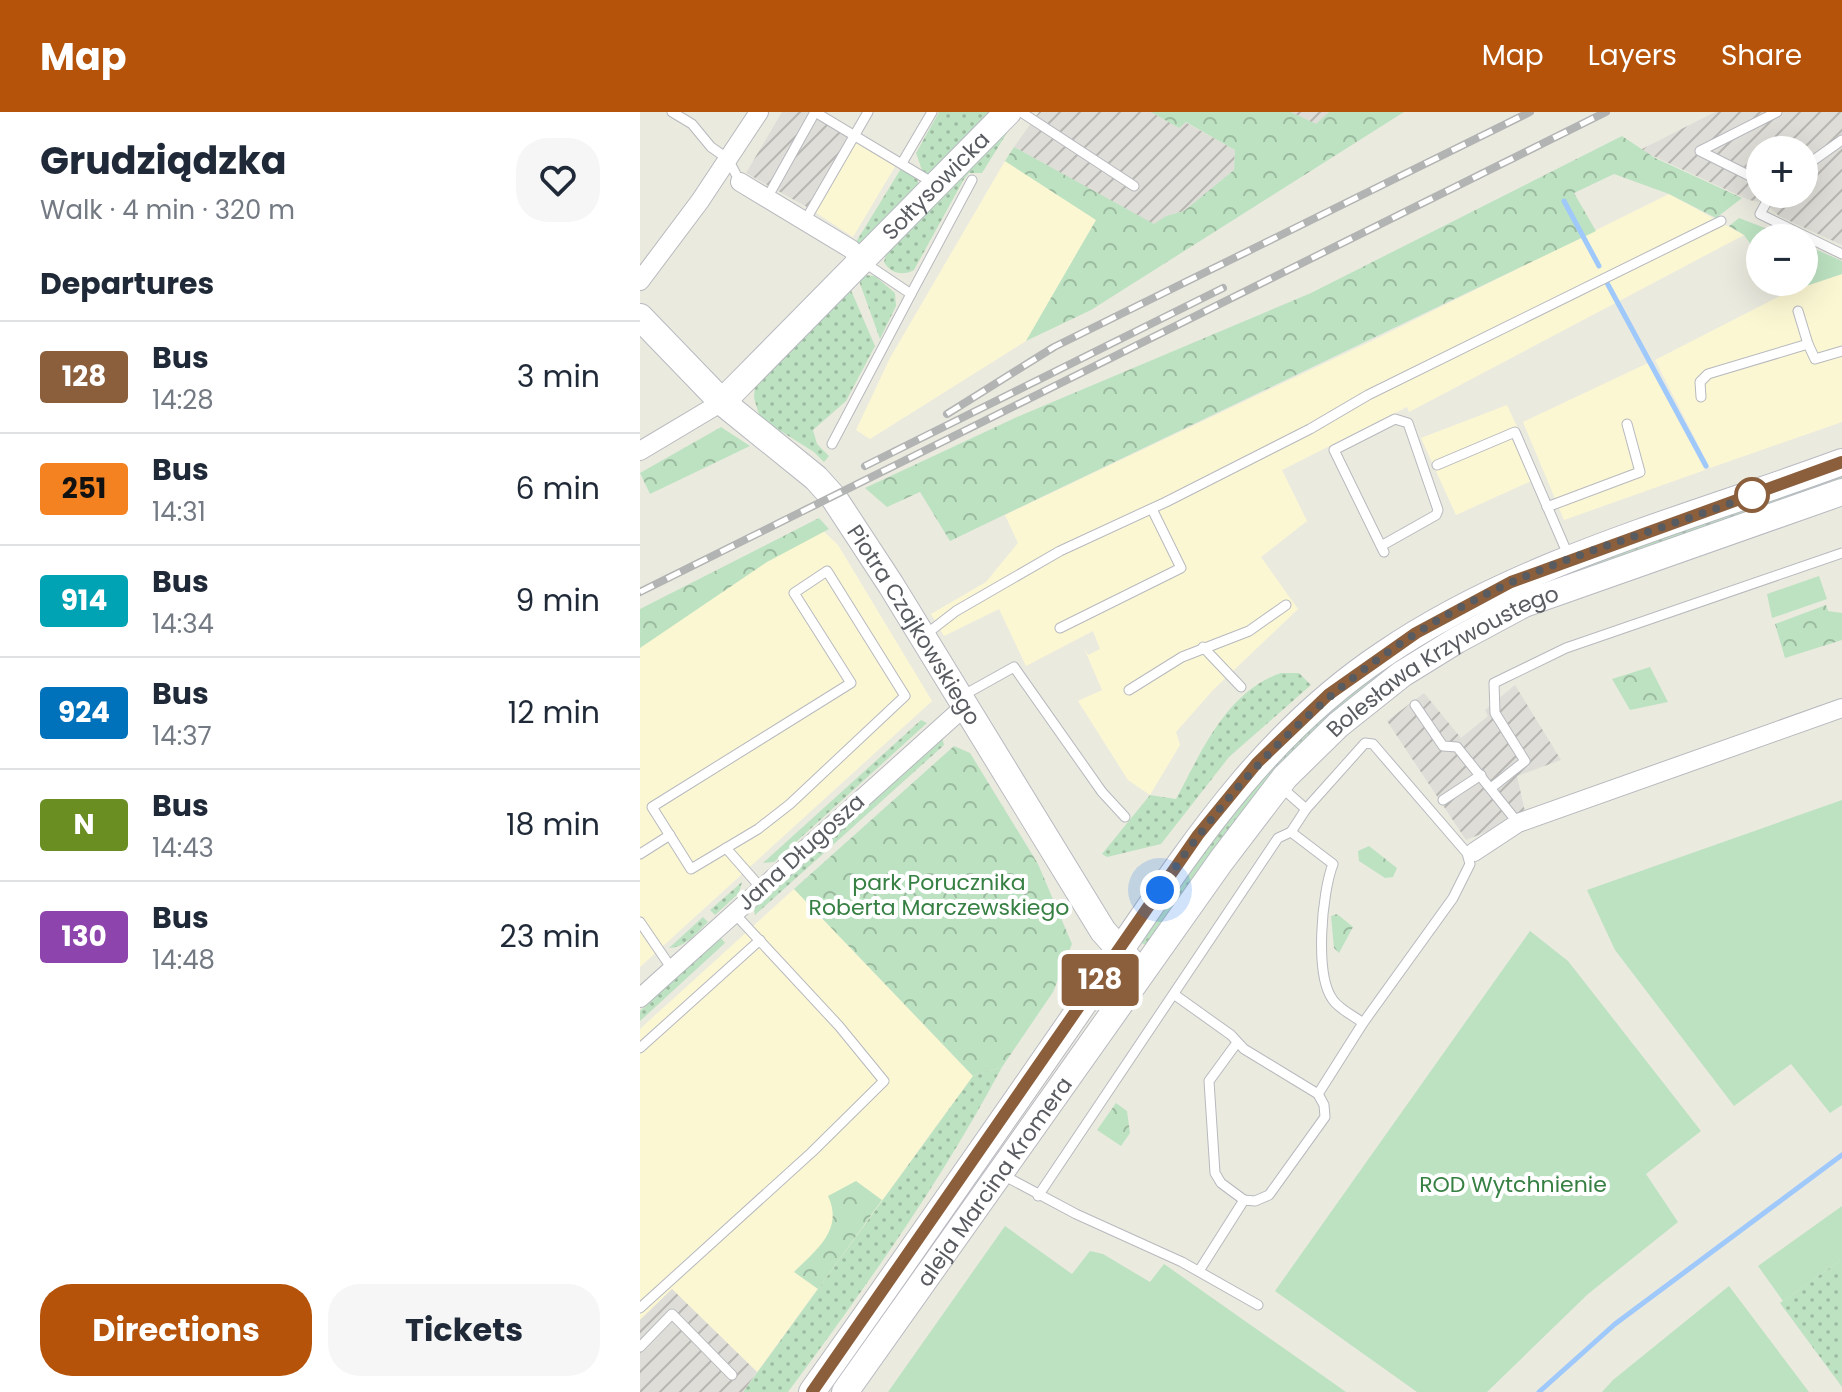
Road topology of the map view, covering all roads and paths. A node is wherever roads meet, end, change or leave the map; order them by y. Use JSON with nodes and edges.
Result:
{"nodes":[{"id":1,"x":672,"y":112,"type":"edge"},
{"id":2,"x":759,"y":112,"type":"edge"},
{"id":3,"x":815,"y":112,"type":"edge"},
{"id":4,"x":868,"y":112,"type":"edge"},
{"id":5,"x":932,"y":112,"type":"edge"},
{"id":6,"x":1008,"y":112,"type":"edge"},
{"id":7,"x":1021,"y":112,"type":"edge"},
{"id":8,"x":1777,"y":112,"type":"edge"},
{"id":9,"x":855,"y":135,"type":"junction"},
{"id":10,"x":1842,"y":140,"type":"edge"},
{"id":11,"x":1818,"y":157,"type":"edge"},
{"id":12,"x":728,"y":159,"type":"junction"},
{"id":13,"x":902,"y":163,"type":"junction"},
{"id":14,"x":1746,"y":174,"type":"edge"},
{"id":15,"x":972,"y":180,"type":"dead end"},
{"id":16,"x":740,"y":182,"type":"joint"},
{"id":17,"x":938,"y":186,"type":"junction"},
{"id":18,"x":1134,"y":186,"type":"dead end"},
{"id":19,"x":767,"y":198,"type":"junction"},
{"id":20,"x":1763,"y":208,"type":"edge"},
{"id":21,"x":805,"y":221,"type":"junction"},
{"id":22,"x":1721,"y":221,"type":"dead end"},
{"id":23,"x":1842,"y":254,"type":"edge"},
{"id":24,"x":862,"y":261,"type":"junction"},
{"id":25,"x":640,"y":281,"type":"edge"},
{"id":26,"x":911,"y":294,"type":"junction"},
{"id":27,"x":1798,"y":311,"type":"dead end"},
{"id":28,"x":640,"y":317,"type":"edge"},
{"id":29,"x":1808,"y":344,"type":"junction"},
{"id":30,"x":1842,"y":351,"type":"edge"},
{"id":31,"x":1701,"y":397,"type":"dead end"},
{"id":32,"x":722,"y":402,"type":"junction"},
{"id":33,"x":1627,"y":424,"type":"dead end"},
{"id":34,"x":832,"y":444,"type":"dead end"},
{"id":35,"x":640,"y":451,"type":"edge"},
{"id":36,"x":1842,"y":462,"type":"edge"},
{"id":37,"x":1437,"y":465,"type":"dead end"},
{"id":38,"x":1842,"y":492,"type":"edge"},
{"id":39,"x":1547,"y":507,"type":"junction"},
{"id":40,"x":1152,"y":509,"type":"junction"},
{"id":41,"x":1382,"y":549,"type":"joint"},
{"id":42,"x":1842,"y":553,"type":"edge"},
{"id":43,"x":1570,"y":560,"type":"junction"},
{"id":44,"x":1286,"y":605,"type":"dead end"},
{"id":45,"x":1060,"y":628,"type":"dead end"},
{"id":46,"x":922,"y":637,"type":"junction"},
{"id":47,"x":1203,"y":647,"type":"junction"},
{"id":48,"x":1241,"y":687,"type":"dead end"},
{"id":49,"x":1129,"y":690,"type":"dead end"},
{"id":50,"x":962,"y":702,"type":"junction"},
{"id":51,"x":1415,"y":705,"type":"dead end"},
{"id":52,"x":1842,"y":708,"type":"edge"},
{"id":53,"x":1481,"y":775,"type":"junction"},
{"id":54,"x":1279,"y":786,"type":"junction"},
{"id":55,"x":1491,"y":788,"type":"junction"},
{"id":56,"x":1443,"y":800,"type":"dead end"},
{"id":57,"x":1306,"y":809,"type":"junction"},
{"id":58,"x":1125,"y":817,"type":"dead end"},
{"id":59,"x":1518,"y":823,"type":"junction"},
{"id":60,"x":1291,"y":832,"type":"junction"},
{"id":61,"x":670,"y":835,"type":"junction"},
{"id":62,"x":726,"y":848,"type":"junction"},
{"id":63,"x":1470,"y":852,"type":"junction"},
{"id":64,"x":640,"y":854,"type":"edge"},
{"id":65,"x":761,"y":888,"type":"junction"},
{"id":66,"x":734,"y":913,"type":"junction"},
{"id":67,"x":640,"y":922,"type":"edge"},
{"id":68,"x":760,"y":940,"type":"junction"},
{"id":69,"x":1118,"y":951,"type":"junction"},
{"id":70,"x":672,"y":969,"type":"junction"},
{"id":71,"x":1141,"y":970,"type":"junction"},
{"id":72,"x":1175,"y":995,"type":"junction"},
{"id":73,"x":640,"y":998,"type":"edge"},
{"id":74,"x":1363,"y":1023,"type":"junction"},
{"id":75,"x":1236,"y":1044,"type":"junction"},
{"id":76,"x":640,"y":1048,"type":"edge"},
{"id":77,"x":1318,"y":1094,"type":"junction"},
{"id":78,"x":998,"y":1172,"type":"junction"},
{"id":79,"x":1038,"y":1196,"type":"junction"},
{"id":80,"x":1244,"y":1200,"type":"junction"},
{"id":81,"x":1199,"y":1271,"type":"junction"},
{"id":82,"x":1258,"y":1305,"type":"dead end"},
{"id":83,"x":640,"y":1308,"type":"edge"},
{"id":84,"x":640,"y":1347,"type":"edge"},
{"id":85,"x":732,"y":1375,"type":"dead end"},
{"id":86,"x":812,"y":1392,"type":"edge"},
{"id":87,"x":845,"y":1392,"type":"edge"}],
"edges":[{"from":1,"to":12,"type":"lane"},
{"from":2,"to":12,"type":"street"},
{"from":3,"to":9,"type":"lane"},
{"from":3,"to":19,"type":"lane"},
{"from":4,"to":9,"type":"lane"},
{"from":5,"to":13,"type":"lane"},
{"from":6,"to":17,"type":"main road","name":"Sołtysowicka"},
{"from":7,"to":18,"type":"lane"},
{"from":8,"to":14,"type":"lane"},
{"from":9,"to":13,"type":"lane"},
{"from":9,"to":21,"type":"lane"},
{"from":10,"to":11,"type":"lane"},
{"from":12,"to":16,"type":"lane"},
{"from":12,"to":25,"type":"street"},
{"from":13,"to":17,"type":"lane"},
{"from":15,"to":26,"type":"lane"},
{"from":16,"to":19,"type":"street","name":"Sołtysowicka"},
{"from":17,"to":24,"type":"main road","name":"Sołtysowicka"},
{"from":19,"to":21,"type":"street","name":"Sołtysowicka"},
{"from":20,"to":23,"type":"lane"},
{"from":21,"to":24,"type":"street","name":"Sołtysowicka"},
{"from":22,"to":40,"type":"lane"},
{"from":24,"to":26,"type":"lane"},
{"from":24,"to":32,"type":"main road","name":"Sołtysowicka"},
{"from":26,"to":34,"type":"lane"},
{"from":27,"to":29,"type":"lane"},
{"from":28,"to":32,"type":"main road","name":"Piotra Czajkowskiego"},
{"from":29,"to":30,"type":"lane"},
{"from":29,"to":31,"type":"lane"},
{"from":32,"to":35,"type":"street"},
{"from":32,"to":46,"type":"main road","name":"Piotra Czajkowskiego"},
{"from":33,"to":39,"type":"lane"},
{"from":36,"to":43,"type":"main road","name":"Bolesława Krzywoustego"},
{"from":37,"to":39,"type":"lane"},
{"from":38,"to":54,"type":"main road","name":"Bolesława Krzywoustego"},
{"from":39,"to":43,"type":"lane"},
{"from":40,"to":45,"type":"lane"},
{"from":40,"to":46,"type":"lane"},
{"from":41,"to":41,"type":"lane"},
{"from":42,"to":55,"type":"lane"},
{"from":43,"to":69,"type":"main road","name":"Bolesława Krzywoustego"},
{"from":44,"to":47,"type":"lane"},
{"from":46,"to":50,"type":"main road","name":"Piotra Czajkowskiego"},
{"from":47,"to":48,"type":"lane"},
{"from":47,"to":49,"type":"lane"},
{"from":50,"to":58,"type":"lane"},
{"from":50,"to":65,"type":"street","name":"Jana Długosza"},
{"from":50,"to":69,"type":"main road","name":"Piotra Czajkowskiego"},
{"from":51,"to":53,"type":"lane"},
{"from":52,"to":59,"type":"street"},
{"from":53,"to":55,"type":"lane"},
{"from":53,"to":56,"type":"lane"},
{"from":54,"to":57,"type":"lane"},
{"from":54,"to":71,"type":"main road","name":"Bolesława Krzywoustego"},
{"from":55,"to":59,"type":"lane"},
{"from":57,"to":60,"type":"lane"},
{"from":57,"to":63,"type":"lane"},
{"from":59,"to":63,"type":"street"},
{"from":60,"to":72,"type":"lane"},
{"from":60,"to":74,"type":"lane"},
{"from":61,"to":62,"type":"lane"},
{"from":61,"to":62,"type":"lane"},
{"from":61,"to":64,"type":"lane"},
{"from":62,"to":65,"type":"lane"},
{"from":63,"to":74,"type":"lane"},
{"from":65,"to":66,"type":"street","name":"Jana Długosza"},
{"from":66,"to":68,"type":"lane"},
{"from":66,"to":70,"type":"street","name":"Jana Długosza"},
{"from":67,"to":70,"type":"lane"},
{"from":68,"to":76,"type":"lane"},
{"from":68,"to":83,"type":"lane"},
{"from":69,"to":71,"type":"main road","name":"Piotra Czajkowskiego"},
{"from":69,"to":86,"type":"main road","name":"aleja Marcina Kromera"},
{"from":70,"to":73,"type":"street","name":"Jana Długosza"},
{"from":71,"to":78,"type":"main road","name":"aleja Marcina Kromera"},
{"from":72,"to":75,"type":"lane"},
{"from":72,"to":79,"type":"lane"},
{"from":74,"to":77,"type":"lane"},
{"from":75,"to":77,"type":"lane"},
{"from":75,"to":80,"type":"lane"},
{"from":77,"to":80,"type":"lane"},
{"from":78,"to":79,"type":"lane"},
{"from":78,"to":87,"type":"main road","name":"aleja Marcina Kromera"},
{"from":79,"to":81,"type":"lane"},
{"from":80,"to":81,"type":"lane"},
{"from":81,"to":82,"type":"lane"},
{"from":84,"to":85,"type":"lane"}]}
